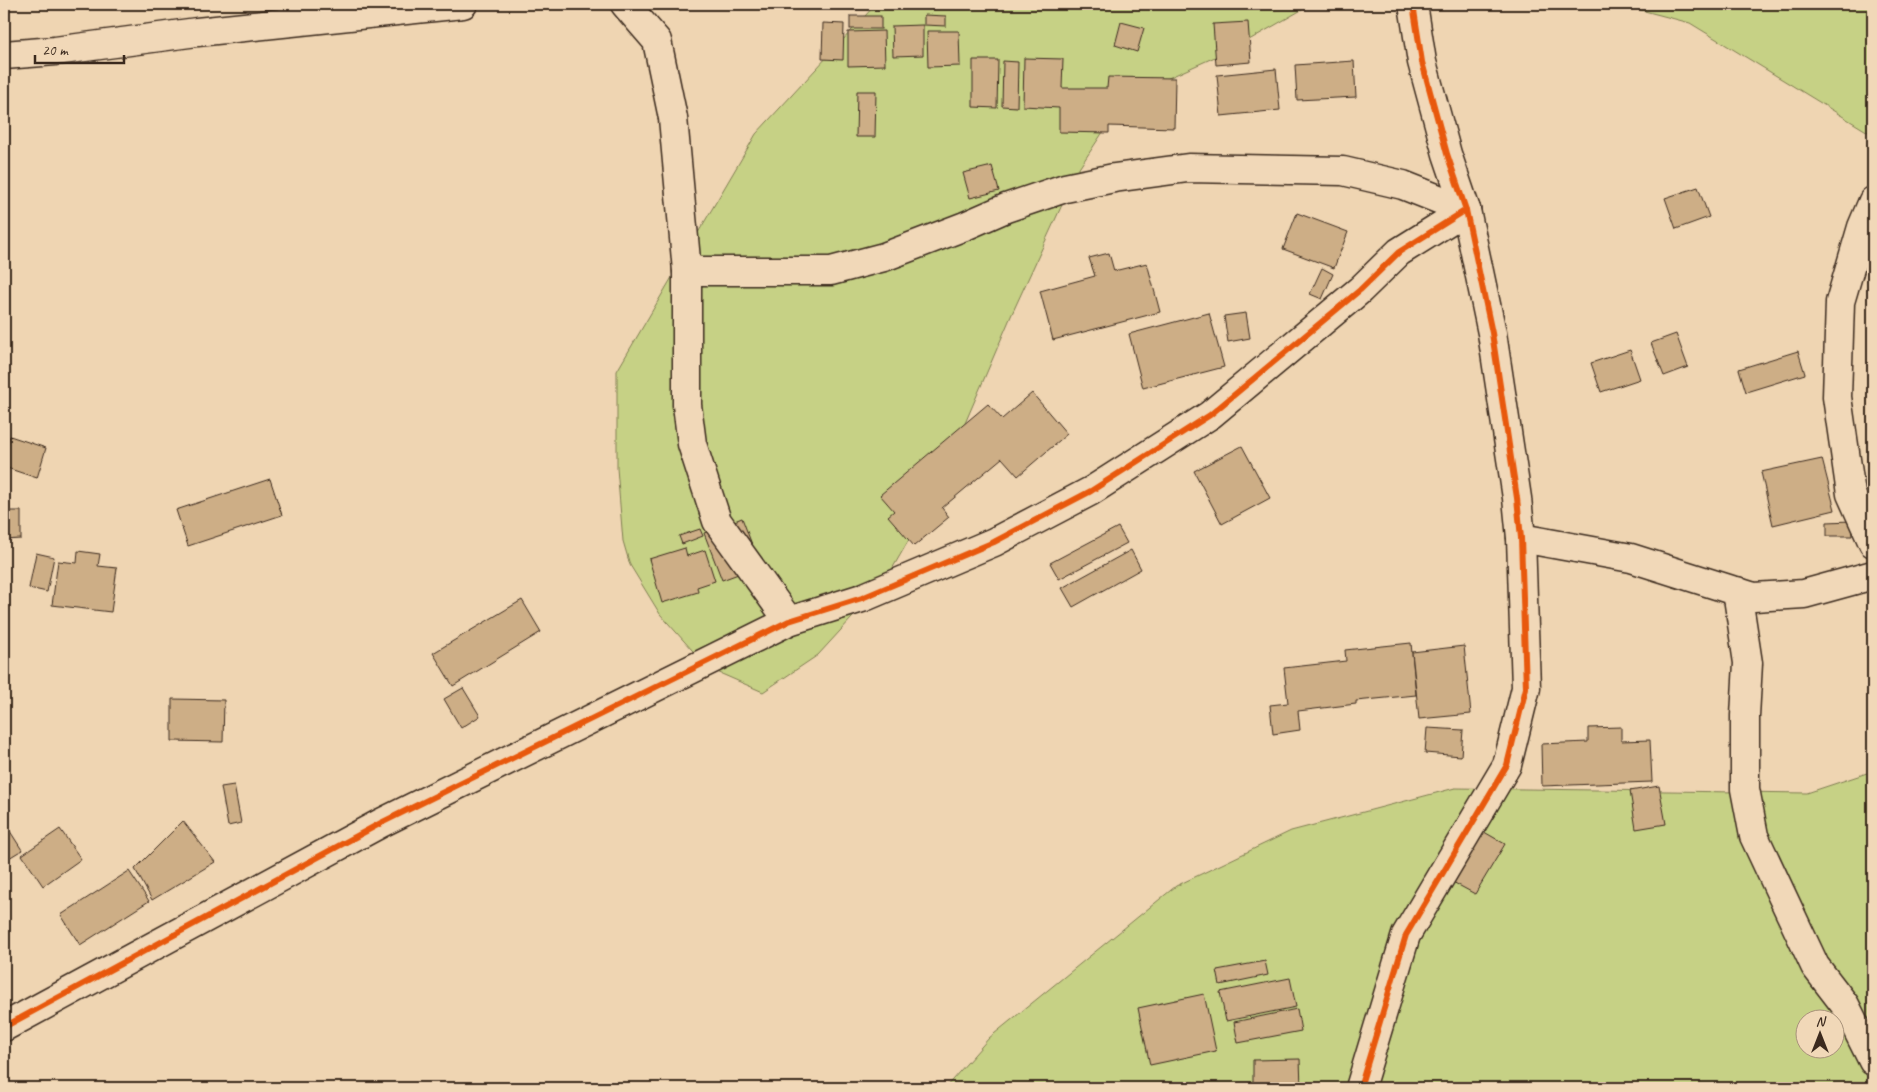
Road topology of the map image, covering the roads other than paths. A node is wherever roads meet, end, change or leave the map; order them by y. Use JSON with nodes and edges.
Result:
{"nodes":[{"id":1,"x":463,"y":4,"type":"edge"},
{"id":2,"x":625,"y":4,"type":"edge"},
{"id":3,"x":1413,"y":4,"type":"edge"},
{"id":4,"x":4,"y":55,"type":"edge"},
{"id":5,"x":1873,"y":201,"type":"edge"},
{"id":6,"x":1466,"y":210,"type":"junction"},
{"id":7,"x":687,"y":271,"type":"junction"},
{"id":8,"x":1521,"y":538,"type":"junction"},
{"id":9,"x":1873,"y":543,"type":"edge"},
{"id":10,"x":1873,"y":575,"type":"edge"},
{"id":11,"x":1737,"y":591,"type":"junction"},
{"id":12,"x":789,"y":621,"type":"junction"},
{"id":13,"x":4,"y":1027,"type":"edge"},
{"id":14,"x":1873,"y":1061,"type":"edge"},
{"id":15,"x":1360,"y":1088,"type":"edge"}],
"edges":[{"from":1,"to":4,"type":"street"},
{"from":2,"to":7,"type":"street"},
{"from":3,"to":6,"type":"street"},
{"from":5,"to":9,"type":"street"},
{"from":6,"to":7,"type":"street"},
{"from":6,"to":8,"type":"street"},
{"from":6,"to":12,"type":"street"},
{"from":7,"to":12,"type":"street"},
{"from":8,"to":11,"type":"street"},
{"from":8,"to":15,"type":"street"},
{"from":10,"to":11,"type":"street"},
{"from":11,"to":14,"type":"street"},
{"from":12,"to":13,"type":"street"}]}
